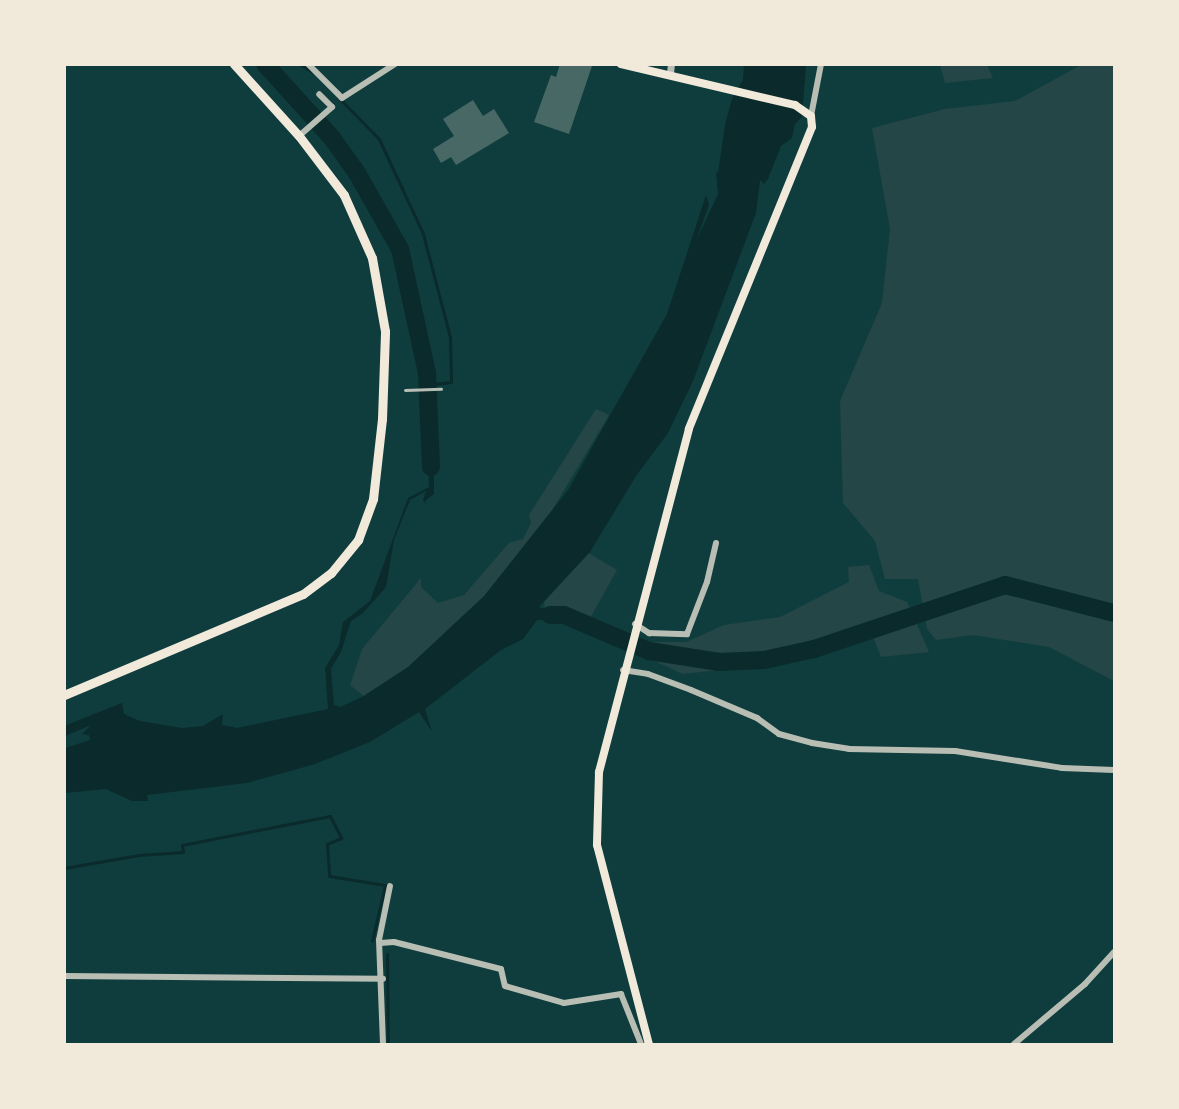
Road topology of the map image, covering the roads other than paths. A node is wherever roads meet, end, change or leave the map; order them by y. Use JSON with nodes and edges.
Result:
{"nodes":[{"id":1,"x":234,"y":64,"type":"edge"},
{"id":2,"x":308,"y":64,"type":"edge"},
{"id":3,"x":395,"y":64,"type":"edge"},
{"id":4,"x":621,"y":64,"type":"edge"},
{"id":5,"x":822,"y":64,"type":"edge"},
{"id":6,"x":670,"y":69,"type":"edge"},
{"id":7,"x":319,"y":94,"type":"dead end"},
{"id":8,"x":808,"y":113,"type":"junction"},
{"id":9,"x":303,"y":133,"type":"junction"},
{"id":10,"x":441,"y":389,"type":"dead end"},
{"id":11,"x":405,"y":390,"type":"dead end"},
{"id":12,"x":716,"y":543,"type":"dead end"},
{"id":13,"x":634,"y":626,"type":"junction"},
{"id":14,"x":623,"y":670,"type":"junction"},
{"id":15,"x":64,"y":694,"type":"edge"},
{"id":16,"x":1114,"y":770,"type":"edge"},
{"id":17,"x":390,"y":886,"type":"dead end"},
{"id":18,"x":380,"y":943,"type":"junction"},
{"id":19,"x":1114,"y":952,"type":"edge"},
{"id":20,"x":64,"y":976,"type":"edge"},
{"id":21,"x":383,"y":979,"type":"junction"},
{"id":22,"x":383,"y":1044,"type":"edge"},
{"id":23,"x":641,"y":1044,"type":"edge"},
{"id":24,"x":649,"y":1044,"type":"edge"},
{"id":25,"x":1014,"y":1044,"type":"edge"}],
"edges":[{"from":1,"to":9,"type":"main road"},
{"from":2,"to":3,"type":"street"},
{"from":4,"to":6,"type":"main road"},
{"from":5,"to":8,"type":"street"},
{"from":6,"to":8,"type":"main road"},
{"from":7,"to":9,"type":"street"},
{"from":8,"to":13,"type":"main road"},
{"from":9,"to":15,"type":"main road"},
{"from":10,"to":11,"type":"lane"},
{"from":12,"to":13,"type":"street"},
{"from":13,"to":14,"type":"main road"},
{"from":14,"to":16,"type":"street"},
{"from":14,"to":24,"type":"main road"},
{"from":17,"to":18,"type":"street"},
{"from":18,"to":21,"type":"street"},
{"from":18,"to":23,"type":"street"},
{"from":19,"to":25,"type":"street"},
{"from":20,"to":21,"type":"street"},
{"from":21,"to":22,"type":"street"}]}
